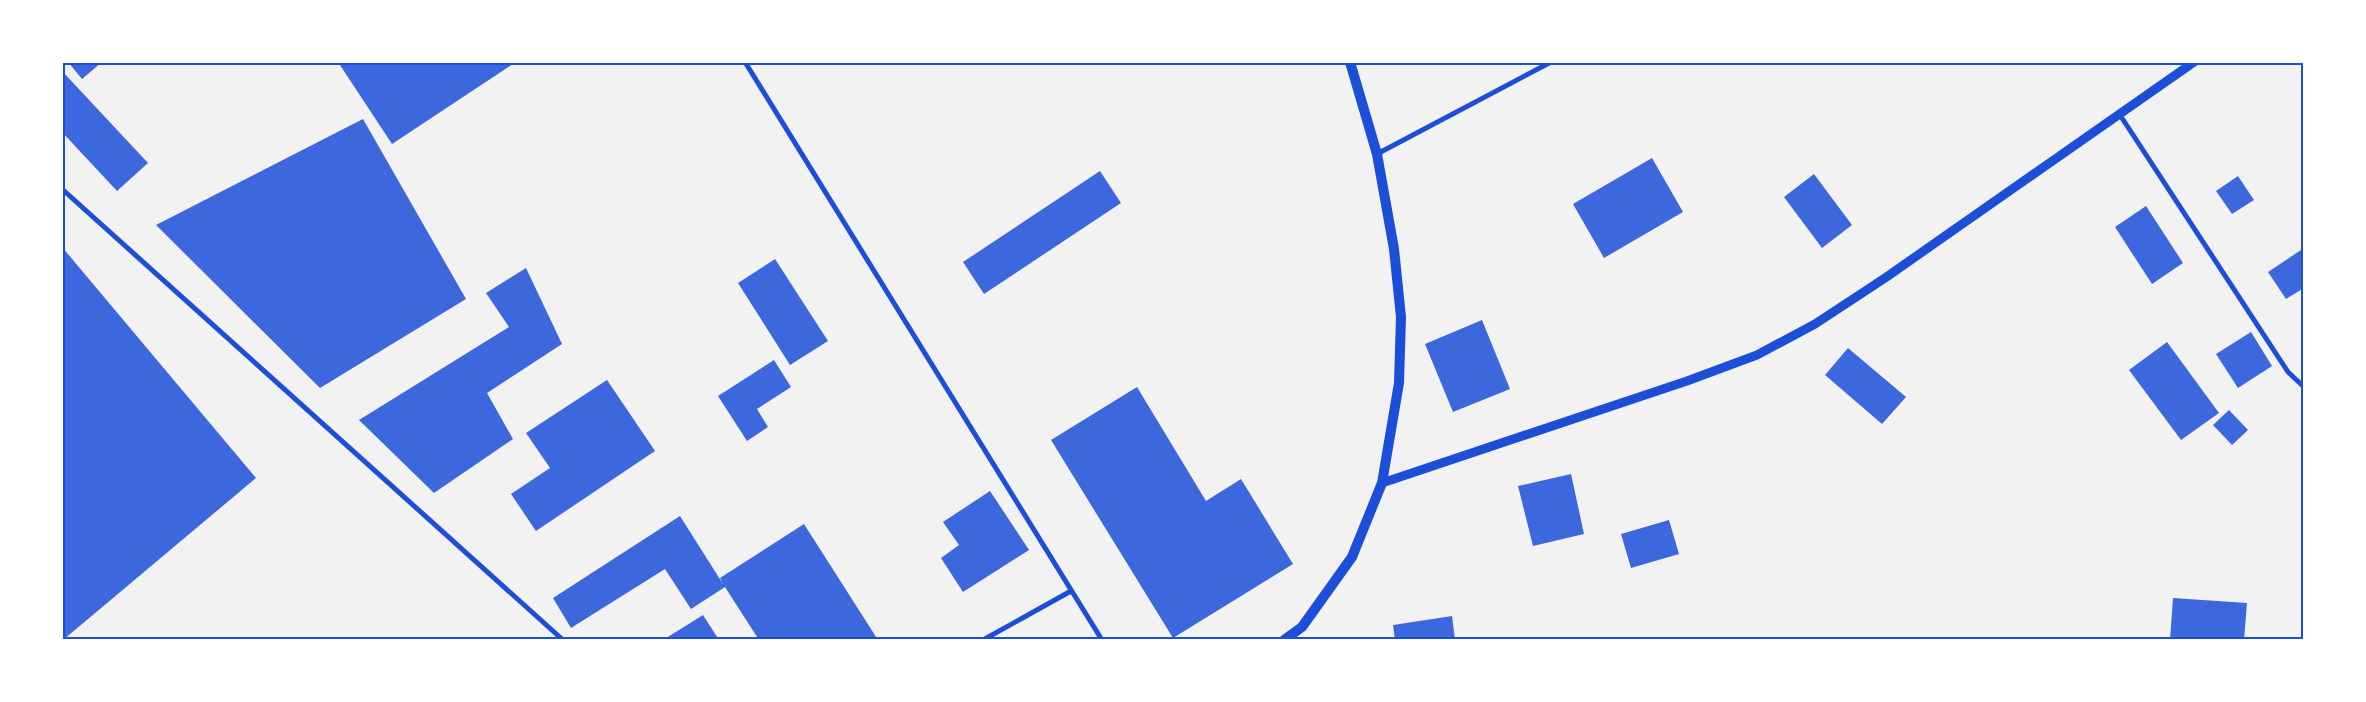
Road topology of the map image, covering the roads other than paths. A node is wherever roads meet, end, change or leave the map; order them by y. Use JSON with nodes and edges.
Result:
{"nodes":[{"id":1,"x":746,"y":62,"type":"edge"},
{"id":2,"x":1350,"y":62,"type":"edge"},
{"id":3,"x":1551,"y":62,"type":"edge"},
{"id":4,"x":2194,"y":62,"type":"edge"},
{"id":5,"x":2120,"y":115,"type":"junction"},
{"id":6,"x":1377,"y":154,"type":"junction"},
{"id":7,"x":62,"y":189,"type":"edge"},
{"id":8,"x":2304,"y":387,"type":"edge"},
{"id":9,"x":1382,"y":484,"type":"junction"},
{"id":10,"x":1070,"y":591,"type":"junction"},
{"id":11,"x":563,"y":640,"type":"edge"},
{"id":12,"x":983,"y":640,"type":"edge"},
{"id":13,"x":1102,"y":640,"type":"edge"},
{"id":14,"x":1284,"y":640,"type":"edge"}],
"edges":[{"from":1,"to":10,"type":"street"},
{"from":2,"to":6,"type":"main road"},
{"from":3,"to":6,"type":"street"},
{"from":4,"to":5,"type":"street"},
{"from":5,"to":8,"type":"street"},
{"from":5,"to":9,"type":"street"},
{"from":6,"to":9,"type":"main road"},
{"from":7,"to":11,"type":"street"},
{"from":9,"to":14,"type":"main road"},
{"from":10,"to":12,"type":"street"},
{"from":10,"to":13,"type":"street"}]}
